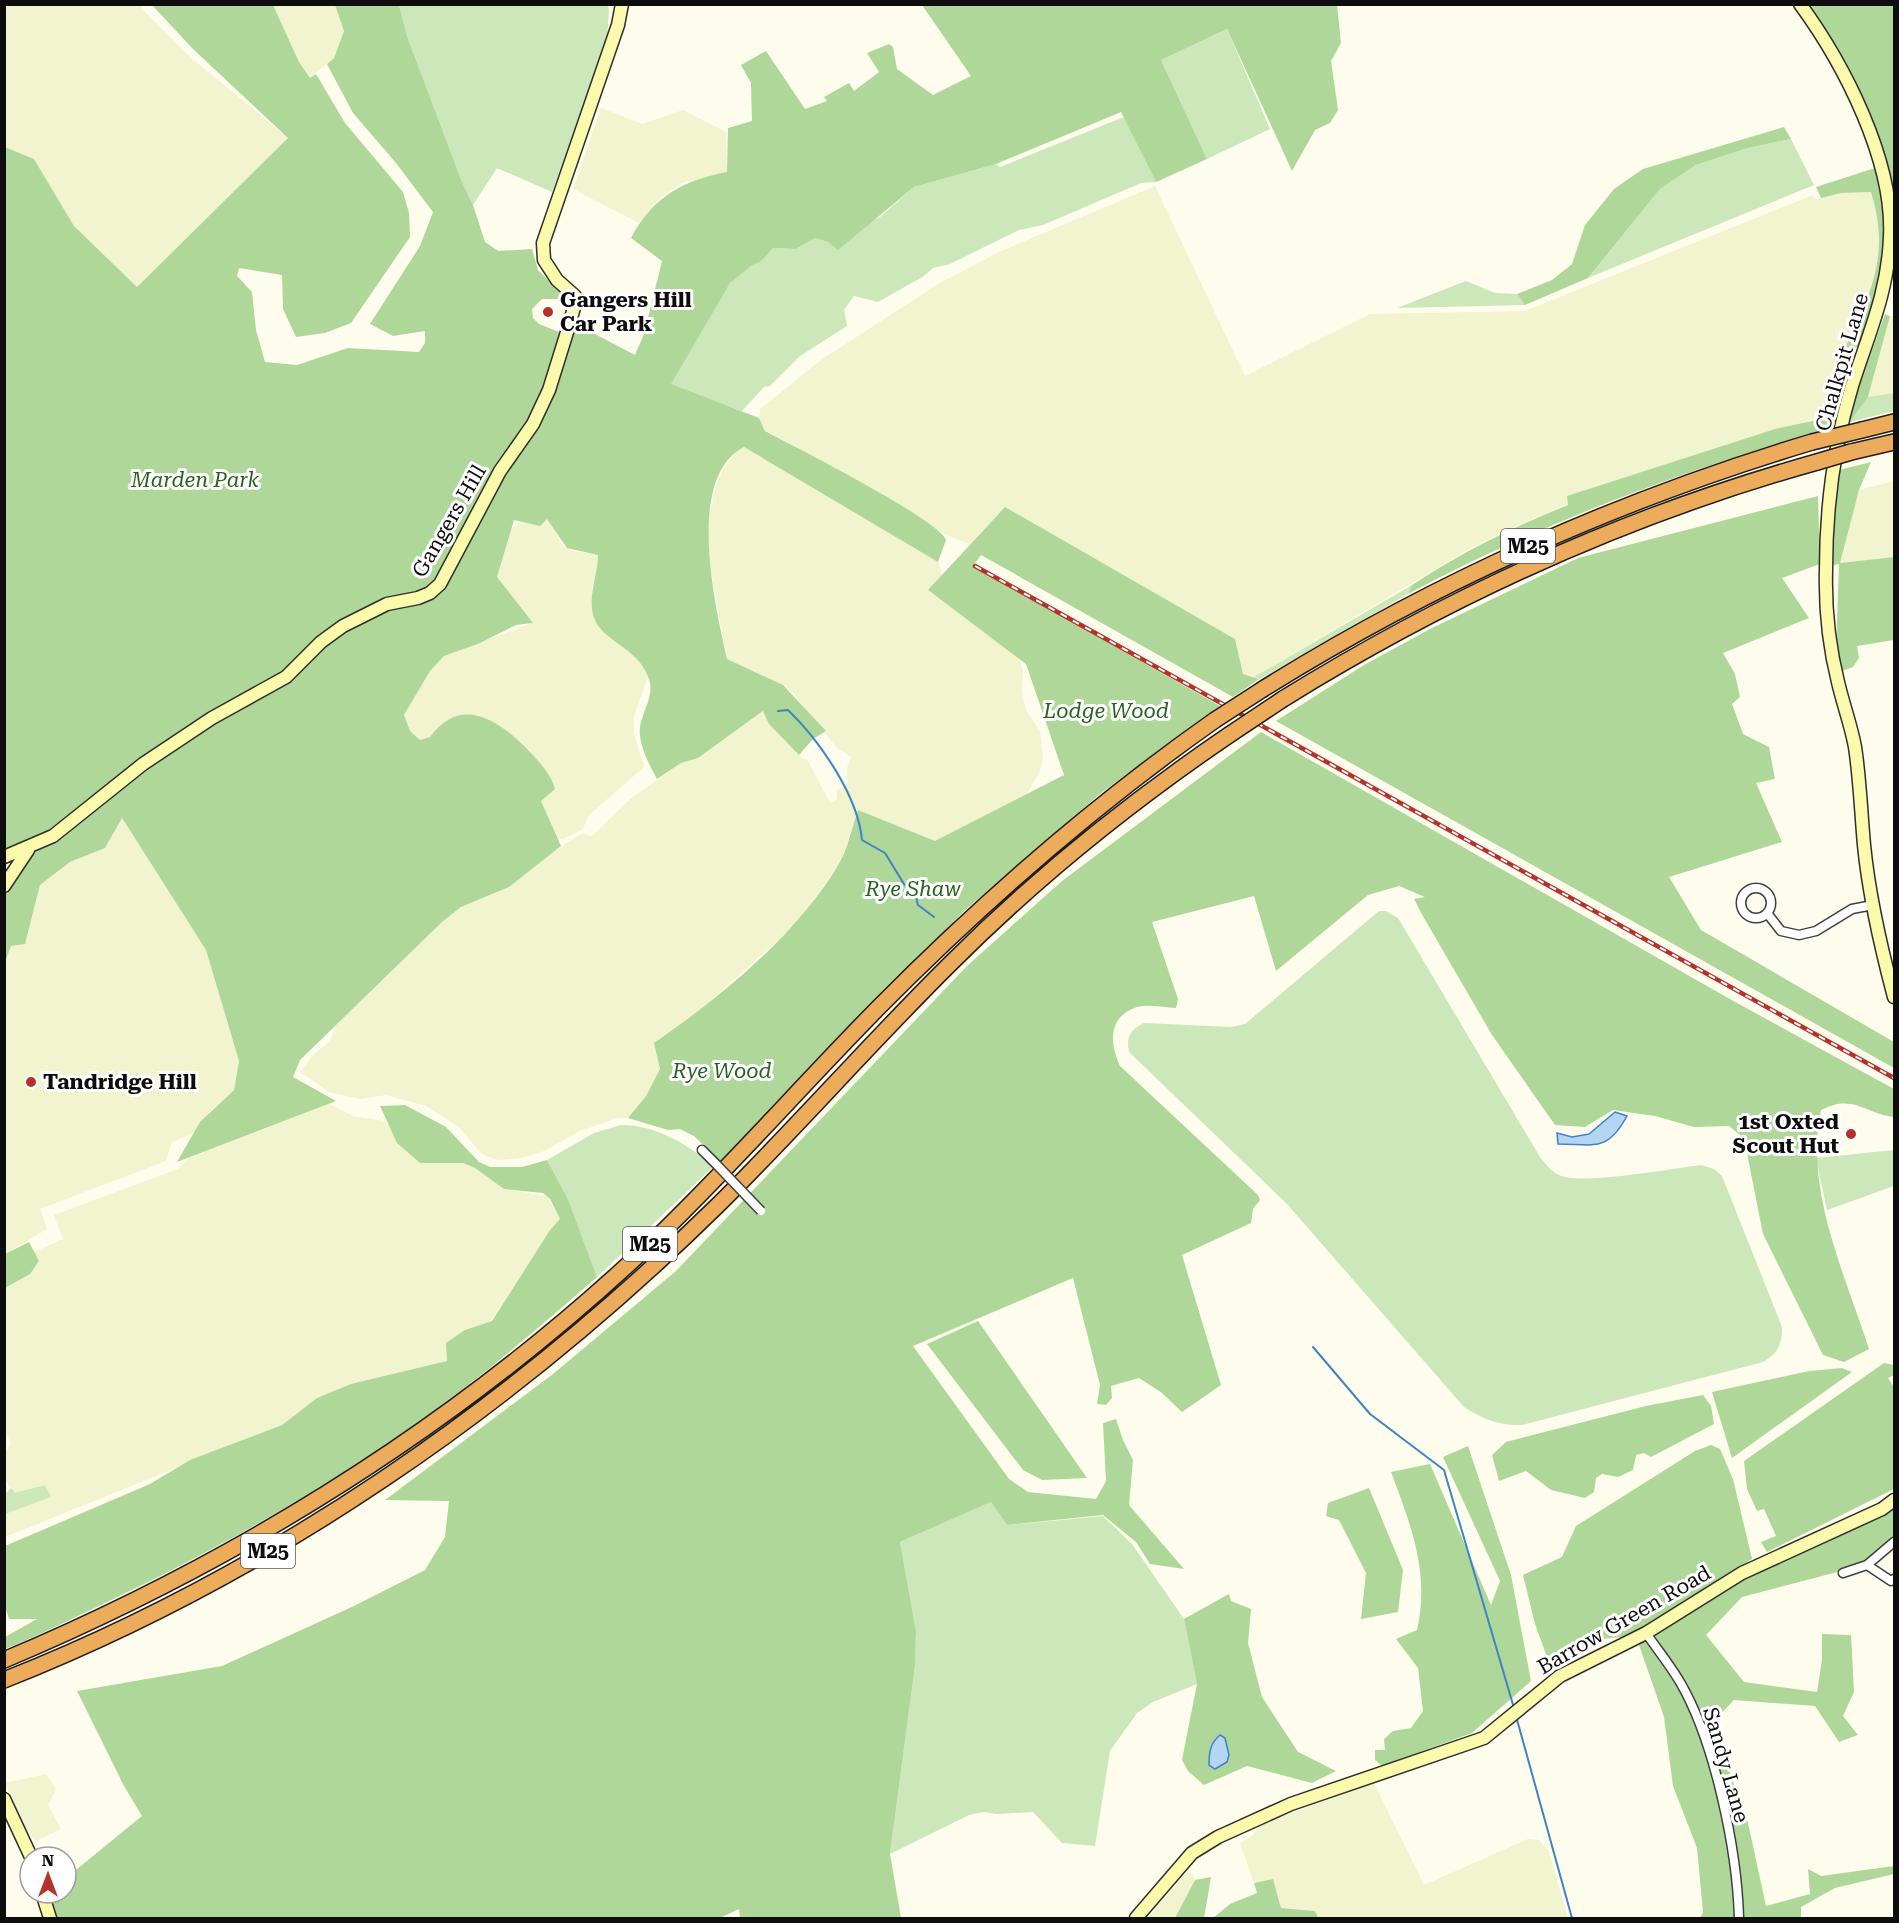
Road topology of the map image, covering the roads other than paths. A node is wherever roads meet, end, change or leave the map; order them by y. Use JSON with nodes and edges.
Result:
{"nodes":[{"id":1,"x":622,"y":4,"type":"edge"},
{"id":2,"x":1800,"y":4,"type":"edge"},
{"id":3,"x":1894,"y":422,"type":"edge"},
{"id":4,"x":1894,"y":442,"type":"edge"},
{"id":5,"x":30,"y":847,"type":"junction"},
{"id":6,"x":4,"y":857,"type":"edge"},
{"id":7,"x":4,"y":886,"type":"edge"},
{"id":8,"x":1873,"y":905,"type":"junction"},
{"id":9,"x":1767,"y":913,"type":"dead end"},
{"id":10,"x":1894,"y":997,"type":"edge"},
{"id":11,"x":702,"y":1150,"type":"dead end"},
{"id":12,"x":761,"y":1211,"type":"dead end"},
{"id":13,"x":1894,"y":1500,"type":"edge"},
{"id":14,"x":1894,"y":1542,"type":"edge"},
{"id":15,"x":1867,"y":1565,"type":"junction"},
{"id":16,"x":1843,"y":1573,"type":"dead end"},
{"id":17,"x":1894,"y":1580,"type":"edge"},
{"id":18,"x":1647,"y":1633,"type":"junction"},
{"id":19,"x":4,"y":1660,"type":"edge"},
{"id":20,"x":4,"y":1680,"type":"edge"},
{"id":21,"x":4,"y":1799,"type":"edge"},
{"id":22,"x":25,"y":1845,"type":"edge"},
{"id":23,"x":1136,"y":1918,"type":"edge"},
{"id":24,"x":1739,"y":1918,"type":"edge"}],
"edges":[{"from":1,"to":5,"type":"street","name":"Gangers Hill"},
{"from":2,"to":8,"type":"street","name":"Chalkpit Lane"},
{"from":3,"to":19,"type":"highway","number":"M25","bridge":true},
{"from":4,"to":20,"type":"highway","number":"M25","bridge":true},
{"from":5,"to":6,"type":"street","name":"Gangers Hill"},
{"from":5,"to":7,"type":"street"},
{"from":8,"to":9,"type":"street"},
{"from":8,"to":10,"type":"street","name":"Chalkpit Lane"},
{"from":11,"to":12,"type":"street","bridge":true},
{"from":13,"to":18,"type":"street","name":"Barrow Green Road"},
{"from":14,"to":15,"type":"street"},
{"from":15,"to":16,"type":"street"},
{"from":15,"to":17,"type":"street"},
{"from":18,"to":23,"type":"street","name":"Barrow Green Road"},
{"from":18,"to":24,"type":"street","name":"Sandy Lane"},
{"from":21,"to":22,"type":"street"}]}
